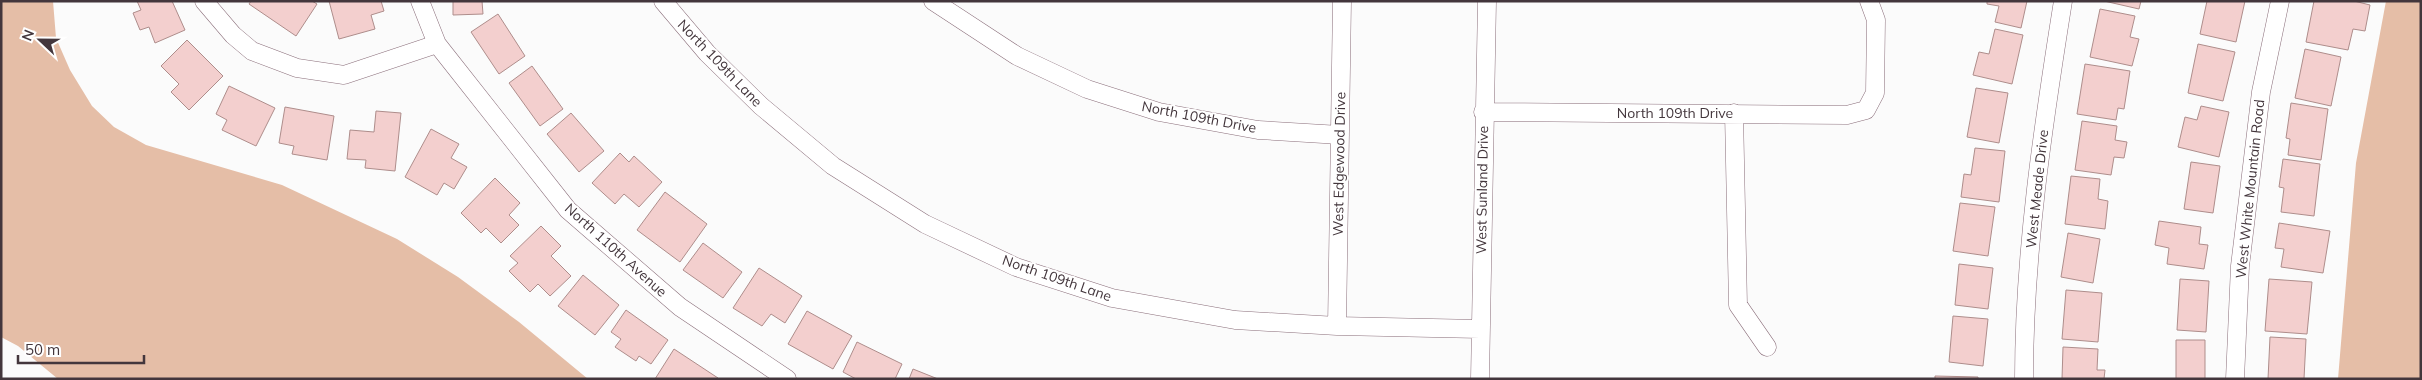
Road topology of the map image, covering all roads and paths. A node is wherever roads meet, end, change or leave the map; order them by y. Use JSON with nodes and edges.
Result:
{"nodes":[{"id":1,"x":204,"y":1,"type":"edge"},
{"id":2,"x":420,"y":1,"type":"edge"},
{"id":3,"x":663,"y":1,"type":"edge"},
{"id":4,"x":934,"y":1,"type":"edge"},
{"id":5,"x":1342,"y":1,"type":"edge"},
{"id":6,"x":1486,"y":1,"type":"edge"},
{"id":7,"x":1869,"y":1,"type":"edge"},
{"id":8,"x":2063,"y":1,"type":"edge"},
{"id":9,"x":2280,"y":1,"type":"edge"},
{"id":10,"x":437,"y":44,"type":"junction"},
{"id":11,"x":1483,"y":112,"type":"junction"},
{"id":12,"x":1734,"y":113,"type":"junction"},
{"id":13,"x":1340,"y":135,"type":"junction"},
{"id":14,"x":1337,"y":326,"type":"junction"},
{"id":15,"x":1480,"y":329,"type":"junction"},
{"id":16,"x":1767,"y":347,"type":"dead end"},
{"id":17,"x":787,"y":379,"type":"edge"},
{"id":18,"x":1480,"y":379,"type":"edge"},
{"id":19,"x":2024,"y":379,"type":"edge"},
{"id":20,"x":2235,"y":379,"type":"edge"}],
"edges":[{"from":1,"to":10,"type":"street"},
{"from":2,"to":10,"type":"street","name":"North 110th Avenue"},
{"from":3,"to":14,"type":"street","name":"North 109th Lane"},
{"from":4,"to":13,"type":"street","name":"North 109th Drive"},
{"from":5,"to":13,"type":"street","name":"West Edgewood Drive"},
{"from":6,"to":11,"type":"street","name":"West Sunland Drive"},
{"from":7,"to":12,"type":"street","name":"North 109th Drive"},
{"from":8,"to":19,"type":"street","name":"West Meade Drive"},
{"from":9,"to":20,"type":"street","name":"West White Mountain Road"},
{"from":10,"to":17,"type":"street","name":"North 110th Avenue"},
{"from":11,"to":12,"type":"street","name":"North 109th Drive"},
{"from":11,"to":15,"type":"street","name":"West Sunland Drive"},
{"from":12,"to":16,"type":"street"},
{"from":13,"to":14,"type":"street","name":"West Edgewood Drive"},
{"from":14,"to":15,"type":"street","name":"North 109th Lane"},
{"from":15,"to":18,"type":"street","name":"West Sunland Drive"}]}
